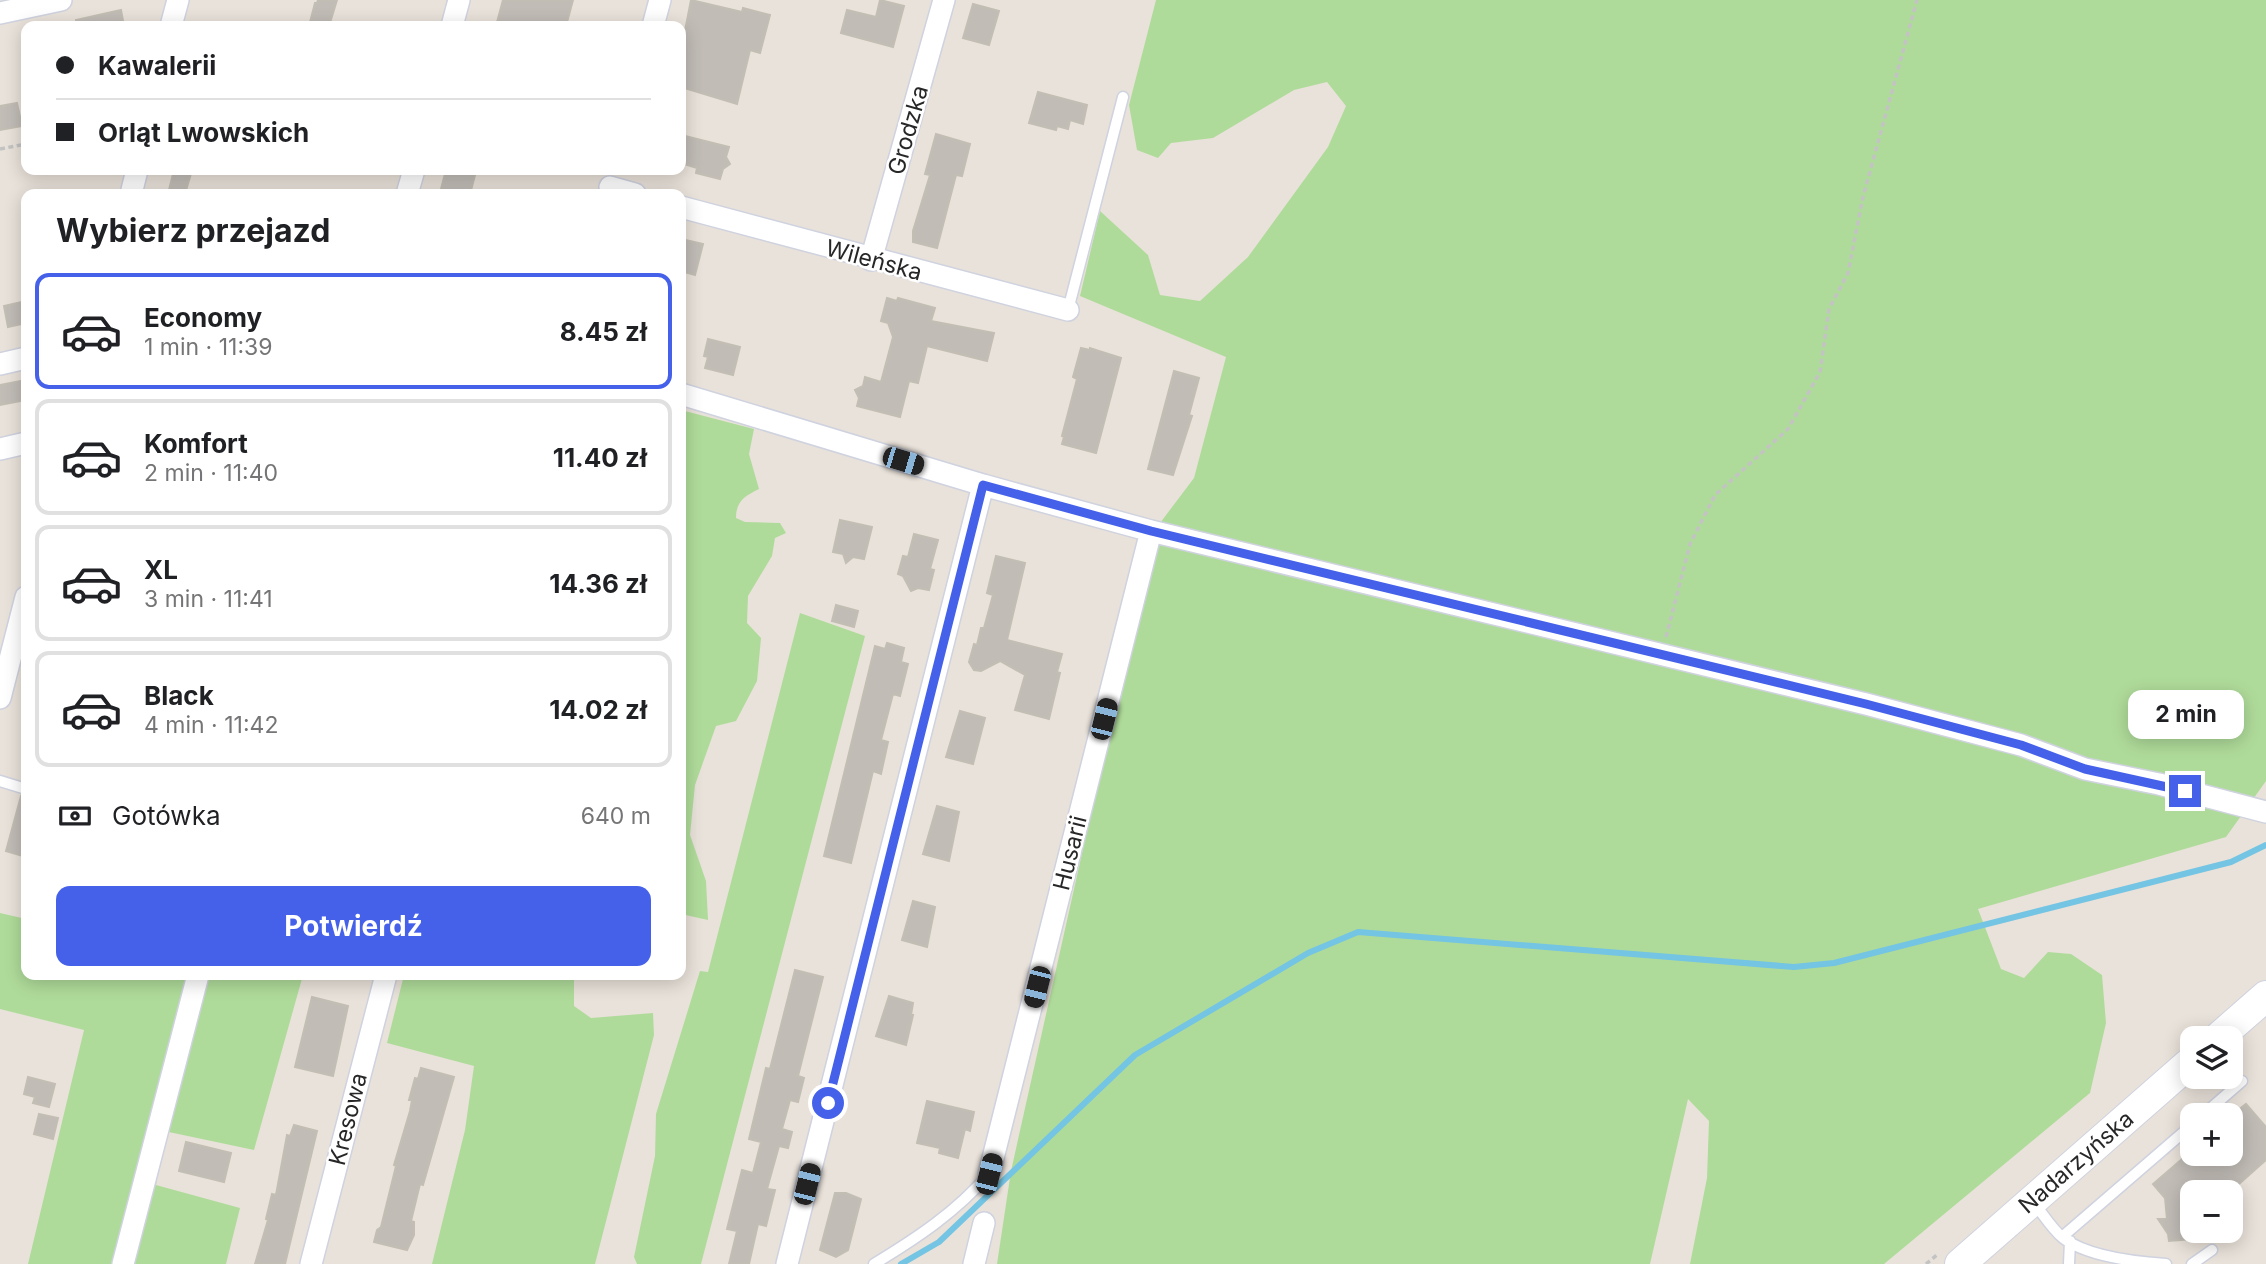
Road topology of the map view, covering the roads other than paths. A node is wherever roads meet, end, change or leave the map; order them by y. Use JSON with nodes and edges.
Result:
{"nodes":[{"id":1,"x":61,"y":0,"type":"edge"},
{"id":2,"x":178,"y":0,"type":"edge"},
{"id":3,"x":459,"y":0,"type":"edge"},
{"id":4,"x":660,"y":0,"type":"edge"},
{"id":5,"x":944,"y":0,"type":"edge"},
{"id":6,"x":0,"y":13,"type":"edge"},
{"id":7,"x":172,"y":21,"type":"edge"},
{"id":8,"x":453,"y":21,"type":"edge"},
{"id":9,"x":654,"y":21,"type":"edge"},
{"id":10,"x":1123,"y":97,"type":"dead end"},
{"id":11,"x":686,"y":208,"type":"edge"},
{"id":12,"x":871,"y":260,"type":"junction"},
{"id":13,"x":1068,"y":310,"type":"joint"},
{"id":14,"x":21,"y":359,"type":"edge"},
{"id":15,"x":0,"y":363,"type":"edge"},
{"id":16,"x":686,"y":396,"type":"edge"},
{"id":17,"x":21,"y":444,"type":"edge"},
{"id":18,"x":0,"y":449,"type":"edge"},
{"id":19,"x":983,"y":485,"type":"junction"},
{"id":20,"x":1151,"y":531,"type":"junction"},
{"id":21,"x":21,"y":626,"type":"edge"},
{"id":22,"x":0,"y":698,"type":"edge"},
{"id":23,"x":0,"y":781,"type":"edge"},
{"id":24,"x":21,"y":787,"type":"edge"},
{"id":25,"x":2266,"y":812,"type":"edge"},
{"id":26,"x":197,"y":980,"type":"edge"},
{"id":27,"x":385,"y":980,"type":"edge"},
{"id":28,"x":2266,"y":996,"type":"edge"},
{"id":29,"x":2232,"y":1026,"type":"edge"},
{"id":30,"x":2180,"y":1071,"type":"edge"},
{"id":31,"x":2234,"y":1089,"type":"edge"},
{"id":32,"x":2217,"y":1103,"type":"edge"},
{"id":33,"x":2180,"y":1136,"type":"edge"},
{"id":34,"x":989,"y":1174,"type":"joint"},
{"id":35,"x":2032,"y":1201,"type":"junction"},
{"id":36,"x":984,"y":1223,"type":"dead end"},
{"id":37,"x":2066,"y":1239,"type":"junction"},
{"id":38,"x":2212,"y":1250,"type":"dead end"},
{"id":39,"x":123,"y":1264,"type":"edge"},
{"id":40,"x":311,"y":1264,"type":"edge"},
{"id":41,"x":787,"y":1264,"type":"edge"},
{"id":42,"x":874,"y":1264,"type":"edge"},
{"id":43,"x":974,"y":1264,"type":"edge"},
{"id":44,"x":1960,"y":1264,"type":"edge"},
{"id":45,"x":2068,"y":1264,"type":"edge"},
{"id":46,"x":2166,"y":1264,"type":"edge"},
{"id":47,"x":2192,"y":1264,"type":"edge"}],
"edges":[{"from":1,"to":6,"type":"street"},
{"from":2,"to":7,"type":"street"},
{"from":3,"to":8,"type":"street"},
{"from":4,"to":9,"type":"street"},
{"from":5,"to":12,"type":"street","name":"Grodzka"},
{"from":10,"to":13,"type":"lane"},
{"from":11,"to":12,"type":"street","name":"Wileńska"},
{"from":12,"to":13,"type":"street","name":"Wileńska"},
{"from":14,"to":15,"type":"street"},
{"from":16,"to":19,"type":"street"},
{"from":17,"to":18,"type":"street"},
{"from":19,"to":20,"type":"street"},
{"from":19,"to":41,"type":"street"},
{"from":20,"to":25,"type":"street"},
{"from":20,"to":34,"type":"street","name":"Husarii"},
{"from":21,"to":22,"type":"street"},
{"from":23,"to":24,"type":"lane"},
{"from":26,"to":39,"type":"street"},
{"from":27,"to":40,"type":"street","name":"Kresowa"},
{"from":28,"to":29,"type":"main road"},
{"from":30,"to":35,"type":"main road","name":"Nadarzyńska"},
{"from":31,"to":32,"type":"lane"},
{"from":33,"to":37,"type":"lane"},
{"from":34,"to":42,"type":"lane"},
{"from":35,"to":37,"type":"lane"},
{"from":35,"to":44,"type":"main road","name":"Nadarzyńska"},
{"from":36,"to":43,"type":"street"},
{"from":37,"to":45,"type":"lane"},
{"from":37,"to":46,"type":"lane"},
{"from":38,"to":47,"type":"lane"}]}
